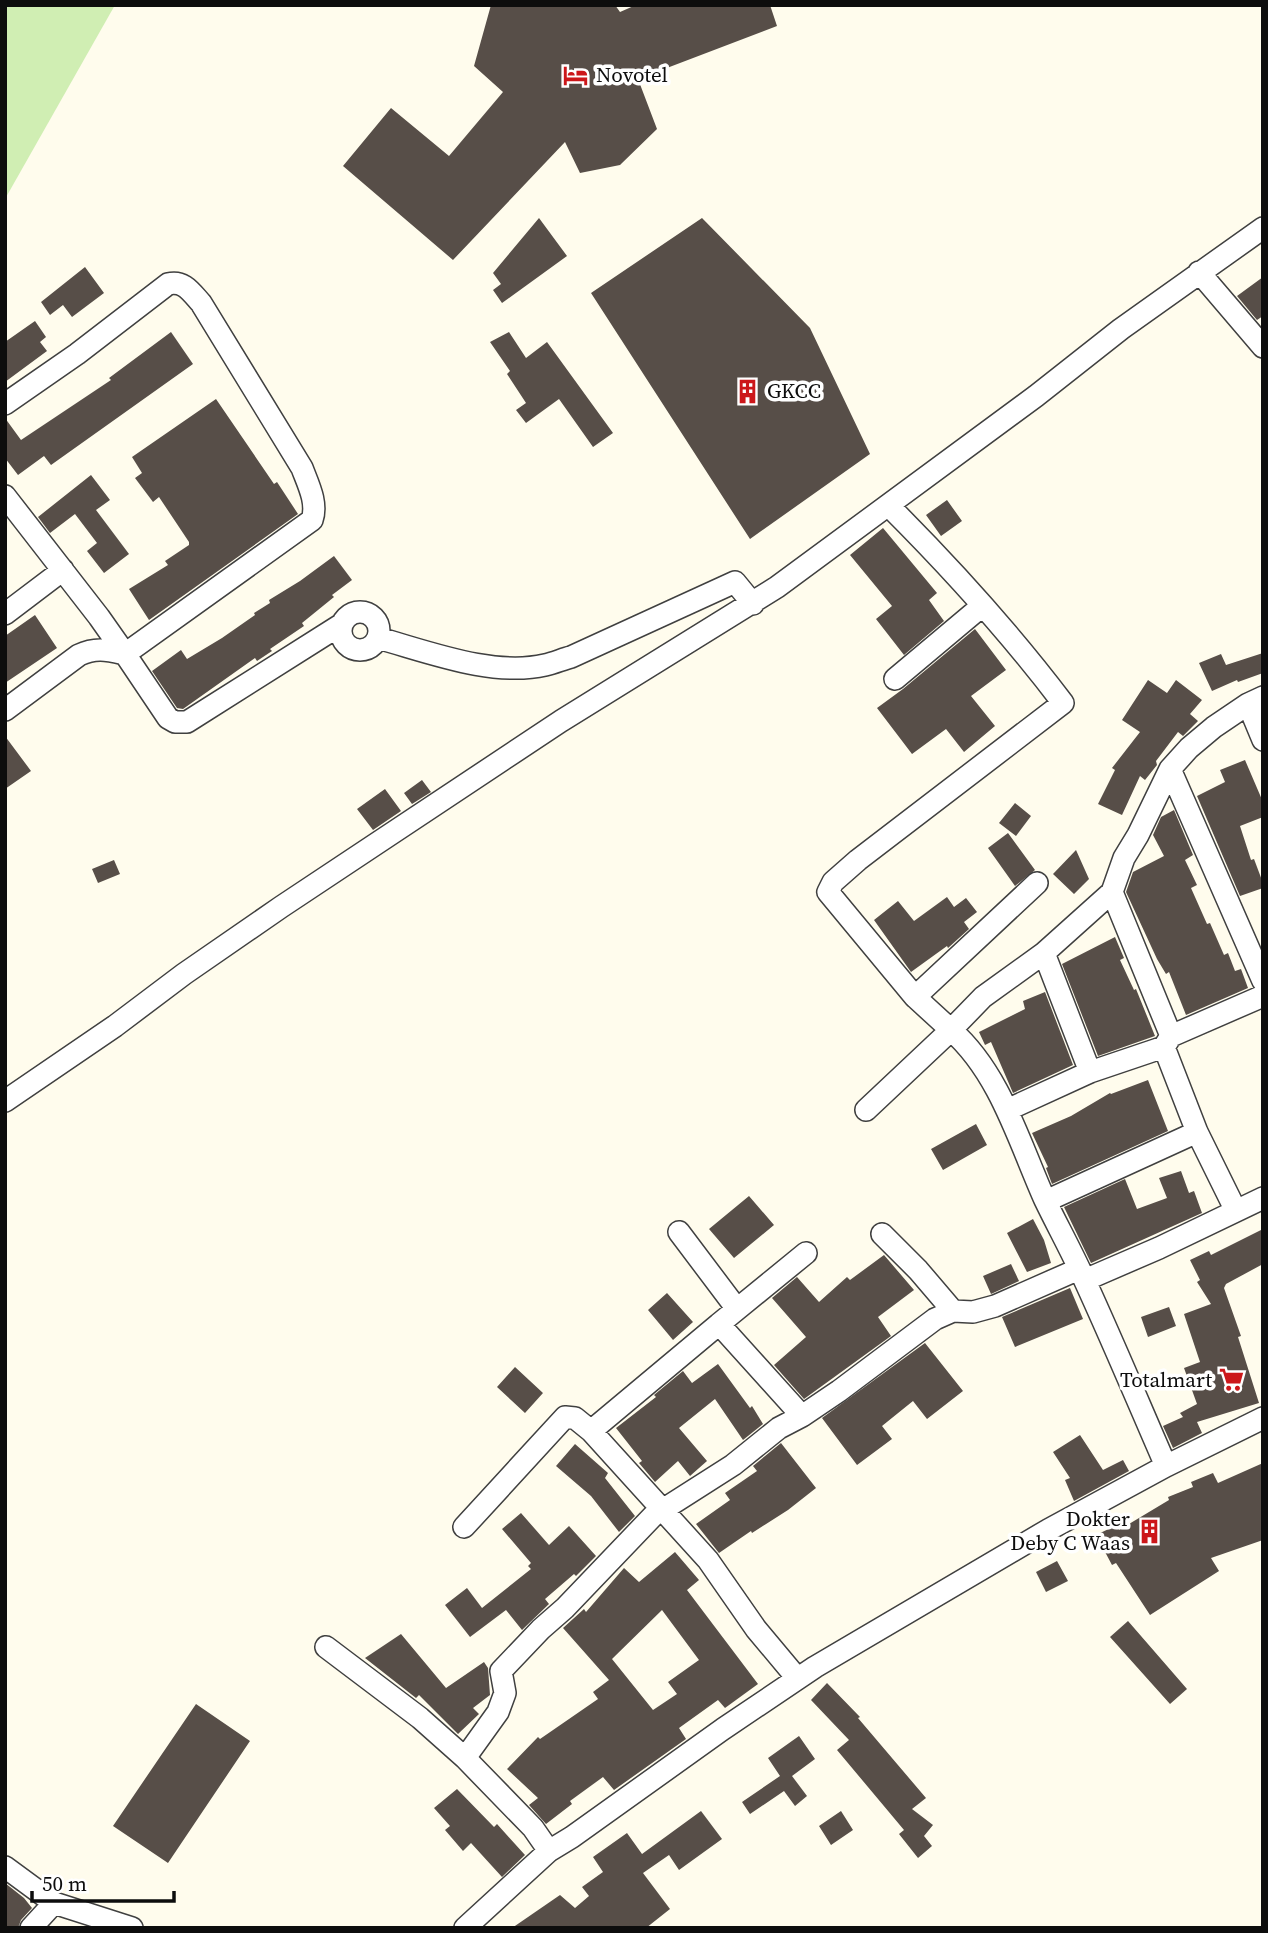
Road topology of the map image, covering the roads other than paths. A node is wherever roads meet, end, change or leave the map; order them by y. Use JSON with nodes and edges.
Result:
{"nodes":[{"id":1,"x":1263,"y":228,"type":"edge"},
{"id":2,"x":1199,"y":272,"type":"junction"},
{"id":3,"x":1263,"y":347,"type":"edge"},
{"id":4,"x":5,"y":404,"type":"edge"},
{"id":5,"x":5,"y":496,"type":"edge"},
{"id":6,"x":889,"y":506,"type":"junction"},
{"id":7,"x":63,"y":570,"type":"junction"},
{"id":8,"x":752,"y":604,"type":"junction"},
{"id":9,"x":982,"y":606,"type":"junction"},
{"id":10,"x":5,"y":614,"type":"edge"},
{"id":11,"x":125,"y":654,"type":"junction"},
{"id":12,"x":895,"y":678,"type":"dead end"},
{"id":13,"x":1255,"y":701,"type":"edge"},
{"id":14,"x":5,"y":709,"type":"edge"},
{"id":15,"x":1263,"y":740,"type":"edge"},
{"id":16,"x":1170,"y":769,"type":"junction"},
{"id":17,"x":1037,"y":883,"type":"dead end"},
{"id":18,"x":1112,"y":892,"type":"junction"},
{"id":19,"x":1044,"y":953,"type":"junction"},
{"id":20,"x":1263,"y":981,"type":"edge"},
{"id":21,"x":1263,"y":996,"type":"edge"},
{"id":22,"x":915,"y":997,"type":"junction"},
{"id":23,"x":951,"y":1030,"type":"junction"},
{"id":24,"x":1167,"y":1041,"type":"junction"},
{"id":25,"x":1090,"y":1072,"type":"junction"},
{"id":26,"x":5,"y":1101,"type":"edge"},
{"id":27,"x":866,"y":1110,"type":"dead end"},
{"id":28,"x":1007,"y":1110,"type":"junction"},
{"id":29,"x":1197,"y":1132,"type":"junction"},
{"id":30,"x":1263,"y":1198,"type":"edge"},
{"id":31,"x":1046,"y":1201,"type":"junction"},
{"id":32,"x":1236,"y":1211,"type":"junction"},
{"id":33,"x":679,"y":1232,"type":"dead end"},
{"id":34,"x":882,"y":1234,"type":"dead end"},
{"id":35,"x":806,"y":1253,"type":"dead end"},
{"id":36,"x":1082,"y":1274,"type":"junction"},
{"id":37,"x":737,"y":1309,"type":"junction"},
{"id":38,"x":953,"y":1311,"type":"junction"},
{"id":39,"x":719,"y":1324,"type":"junction"},
{"id":40,"x":802,"y":1416,"type":"junction"},
{"id":41,"x":1263,"y":1418,"type":"edge"},
{"id":42,"x":591,"y":1431,"type":"junction"},
{"id":43,"x":1166,"y":1466,"type":"junction"},
{"id":44,"x":664,"y":1511,"type":"junction"},
{"id":45,"x":464,"y":1527,"type":"dead end"},
{"id":46,"x":326,"y":1647,"type":"dead end"},
{"id":47,"x":797,"y":1678,"type":"junction"},
{"id":48,"x":465,"y":1758,"type":"junction"},
{"id":49,"x":549,"y":1850,"type":"junction"},
{"id":50,"x":5,"y":1867,"type":"edge"},
{"id":51,"x":54,"y":1903,"type":"junction"},
{"id":52,"x":31,"y":1928,"type":"edge"},
{"id":53,"x":132,"y":1928,"type":"edge"},
{"id":54,"x":465,"y":1928,"type":"edge"}],
"edges":[{"from":1,"to":2,"type":"street"},
{"from":2,"to":3,"type":"street"},
{"from":2,"to":6,"type":"street"},
{"from":4,"to":11,"type":"street"},
{"from":5,"to":7,"type":"street"},
{"from":6,"to":8,"type":"street"},
{"from":6,"to":9,"type":"street"},
{"from":7,"to":10,"type":"street"},
{"from":7,"to":11,"type":"street"},
{"from":8,"to":11,"type":"street"},
{"from":8,"to":26,"type":"street"},
{"from":9,"to":12,"type":"street"},
{"from":9,"to":22,"type":"street"},
{"from":11,"to":14,"type":"street"},
{"from":13,"to":15,"type":"street"},
{"from":13,"to":16,"type":"street"},
{"from":16,"to":18,"type":"street"},
{"from":16,"to":20,"type":"street"},
{"from":17,"to":22,"type":"street"},
{"from":18,"to":19,"type":"street"},
{"from":18,"to":24,"type":"street"},
{"from":19,"to":23,"type":"street"},
{"from":19,"to":25,"type":"street"},
{"from":21,"to":24,"type":"street"},
{"from":22,"to":23,"type":"street"},
{"from":23,"to":27,"type":"street"},
{"from":23,"to":28,"type":"street"},
{"from":24,"to":25,"type":"street"},
{"from":24,"to":29,"type":"street"},
{"from":25,"to":28,"type":"street"},
{"from":28,"to":31,"type":"street"},
{"from":29,"to":31,"type":"street"},
{"from":29,"to":32,"type":"street"},
{"from":30,"to":32,"type":"street"},
{"from":31,"to":36,"type":"street"},
{"from":32,"to":36,"type":"street"},
{"from":33,"to":37,"type":"street"},
{"from":34,"to":38,"type":"street"},
{"from":35,"to":37,"type":"street"},
{"from":36,"to":38,"type":"street"},
{"from":36,"to":43,"type":"street"},
{"from":37,"to":39,"type":"street"},
{"from":38,"to":40,"type":"street"},
{"from":39,"to":40,"type":"street"},
{"from":39,"to":42,"type":"street"},
{"from":40,"to":44,"type":"street"},
{"from":41,"to":43,"type":"street"},
{"from":42,"to":44,"type":"street"},
{"from":42,"to":45,"type":"street"},
{"from":43,"to":47,"type":"street"},
{"from":44,"to":47,"type":"street"},
{"from":44,"to":48,"type":"street"},
{"from":46,"to":48,"type":"street"},
{"from":47,"to":49,"type":"street"},
{"from":48,"to":49,"type":"street"},
{"from":49,"to":54,"type":"street"},
{"from":50,"to":51,"type":"street"},
{"from":51,"to":52,"type":"street"},
{"from":51,"to":53,"type":"street"}]}
